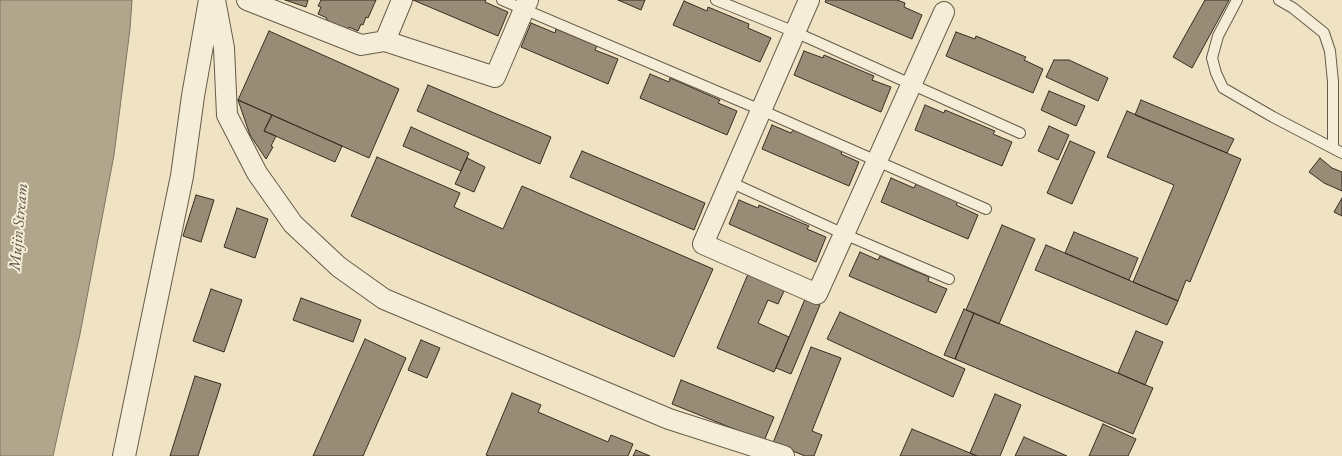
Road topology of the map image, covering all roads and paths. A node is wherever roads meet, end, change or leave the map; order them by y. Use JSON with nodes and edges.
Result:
{"nodes":[{"id":1,"x":210,"y":0,"type":"edge"},
{"id":2,"x":215,"y":0,"type":"edge"},
{"id":3,"x":247,"y":0,"type":"edge"},
{"id":4,"x":402,"y":0,"type":"edge"},
{"id":5,"x":502,"y":0,"type":"edge"},
{"id":6,"x":716,"y":0,"type":"edge"},
{"id":7,"x":809,"y":0,"type":"edge"},
{"id":8,"x":1237,"y":0,"type":"edge"},
{"id":9,"x":1279,"y":0,"type":"edge"},
{"id":10,"x":526,"y":5,"type":"edge"},
{"id":11,"x":944,"y":12,"type":"dead end"},
{"id":12,"x":795,"y":32,"type":"junction"},
{"id":13,"x":385,"y":41,"type":"junction"},
{"id":14,"x":912,"y":84,"type":"junction"},
{"id":15,"x":761,"y":110,"type":"junction"},
{"id":16,"x":1020,"y":133,"type":"dead end"},
{"id":17,"x":1333,"y":147,"type":"junction"},
{"id":18,"x":1342,"y":153,"type":"edge"},
{"id":19,"x":877,"y":160,"type":"junction"},
{"id":20,"x":730,"y":182,"type":"junction"},
{"id":21,"x":986,"y":209,"type":"dead end"},
{"id":22,"x":844,"y":234,"type":"junction"},
{"id":23,"x":950,"y":279,"type":"dead end"},
{"id":24,"x":124,"y":456,"type":"edge"},
{"id":25,"x":784,"y":456,"type":"edge"}],
"edges":[{"from":1,"to":24,"type":"street"},
{"from":2,"to":25,"type":"street"},
{"from":3,"to":13,"type":"street"},
{"from":4,"to":13,"type":"street"},
{"from":5,"to":10,"type":"lane"},
{"from":6,"to":12,"type":"lane"},
{"from":7,"to":12,"type":"street"},
{"from":8,"to":17,"type":"lane"},
{"from":9,"to":17,"type":"lane"},
{"from":10,"to":13,"type":"street"},
{"from":10,"to":15,"type":"lane"},
{"from":11,"to":14,"type":"street"},
{"from":12,"to":14,"type":"lane"},
{"from":12,"to":15,"type":"street"},
{"from":14,"to":16,"type":"lane"},
{"from":14,"to":19,"type":"street"},
{"from":15,"to":19,"type":"lane"},
{"from":15,"to":20,"type":"street"},
{"from":17,"to":18,"type":"lane"},
{"from":19,"to":21,"type":"lane"},
{"from":19,"to":22,"type":"street"},
{"from":20,"to":22,"type":"lane"},
{"from":20,"to":22,"type":"street"},
{"from":22,"to":23,"type":"lane"}]}
